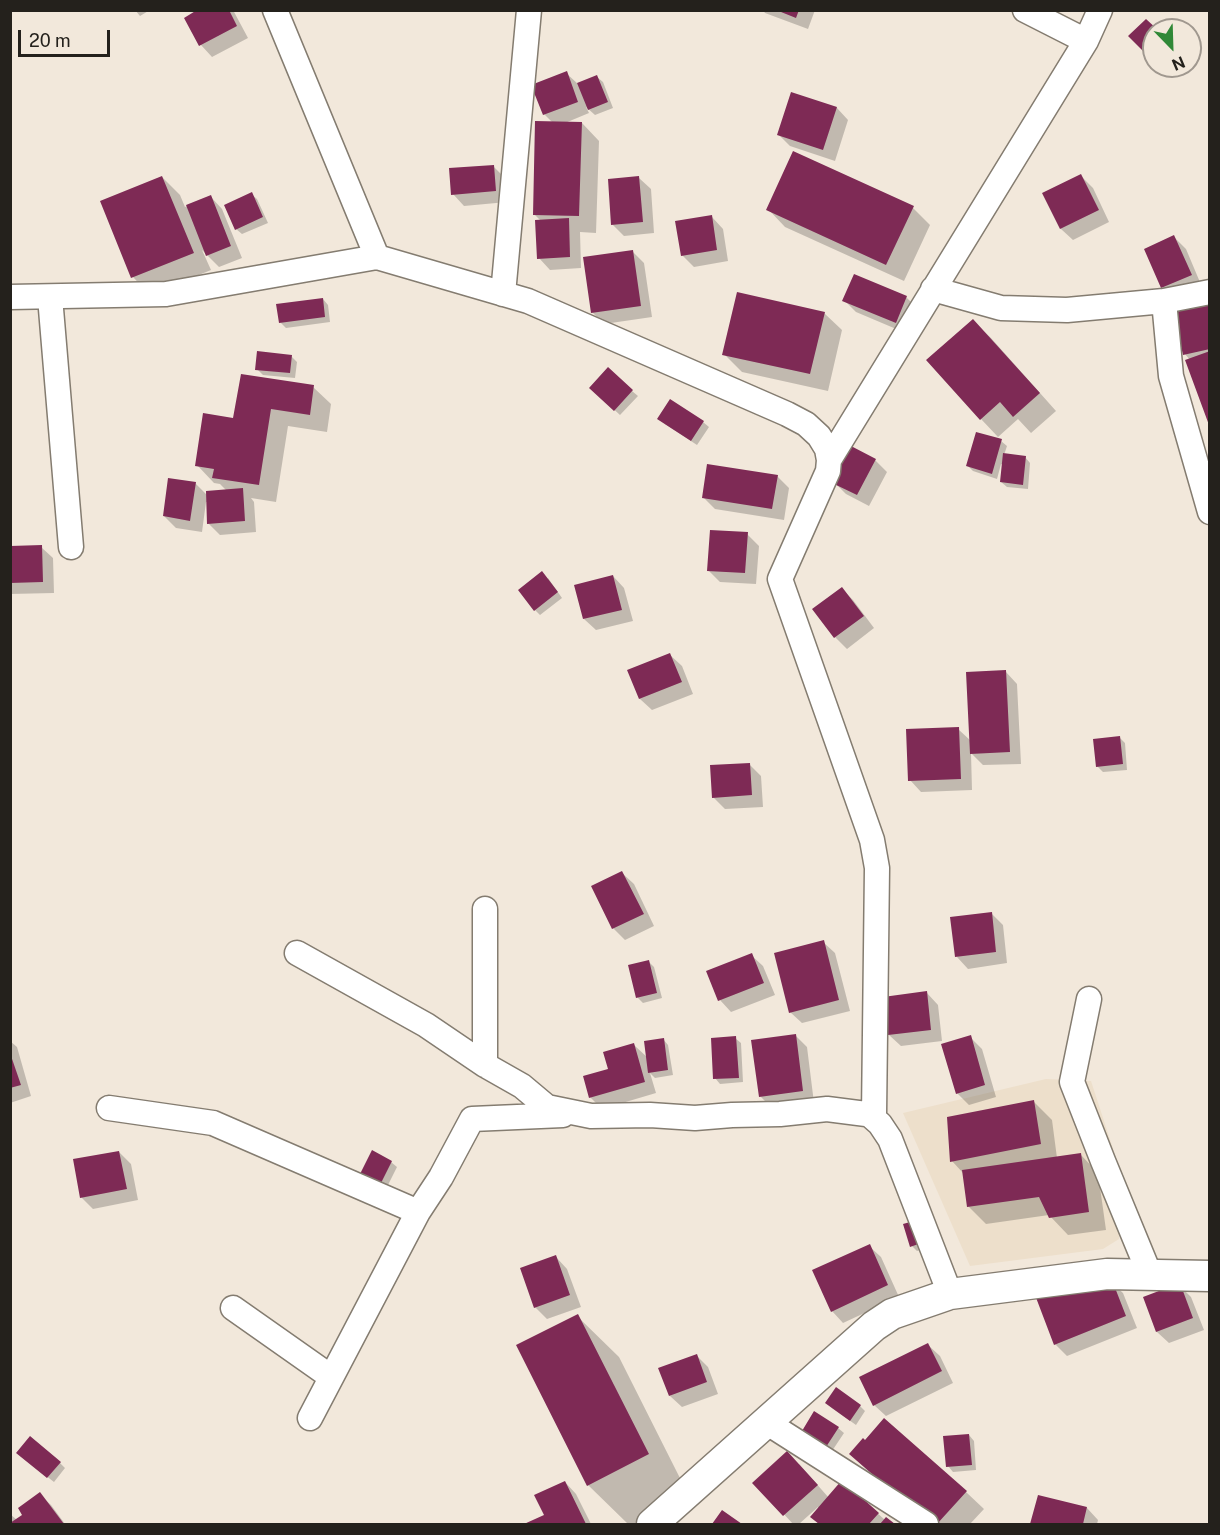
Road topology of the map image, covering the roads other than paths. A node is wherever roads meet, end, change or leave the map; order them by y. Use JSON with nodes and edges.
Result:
{"nodes":[{"id":1,"x":275,"y":10,"type":"edge"},
{"id":2,"x":529,"y":10,"type":"edge"},
{"id":3,"x":1025,"y":10,"type":"edge"},
{"id":4,"x":1100,"y":10,"type":"edge"},
{"id":5,"x":1086,"y":41,"type":"junction"},
{"id":6,"x":377,"y":257,"type":"junction"},
{"id":7,"x":933,"y":289,"type":"junction"},
{"id":8,"x":1209,"y":292,"type":"edge"},
{"id":9,"x":503,"y":294,"type":"junction"},
{"id":10,"x":10,"y":297,"type":"edge"},
{"id":11,"x":50,"y":297,"type":"junction"},
{"id":12,"x":1164,"y":301,"type":"junction"},
{"id":13,"x":829,"y":460,"type":"junction"},
{"id":14,"x":1209,"y":512,"type":"edge"},
{"id":15,"x":71,"y":547,"type":"dead end"},
{"id":16,"x":485,"y":909,"type":"dead end"},
{"id":17,"x":297,"y":953,"type":"dead end"},
{"id":18,"x":1089,"y":999,"type":"dead end"},
{"id":19,"x":484,"y":1065,"type":"junction"},
{"id":20,"x":109,"y":1108,"type":"dead end"},
{"id":21,"x":580,"y":1114,"type":"junction"},
{"id":22,"x":874,"y":1115,"type":"junction"},
{"id":23,"x":418,"y":1212,"type":"junction"},
{"id":24,"x":1150,"y":1275,"type":"junction"},
{"id":25,"x":1209,"y":1276,"type":"edge"},
{"id":26,"x":950,"y":1294,"type":"junction"},
{"id":27,"x":233,"y":1308,"type":"dead end"},
{"id":28,"x":332,"y":1377,"type":"junction"},
{"id":29,"x":310,"y":1418,"type":"dead end"},
{"id":30,"x":766,"y":1422,"type":"junction"},
{"id":31,"x":652,"y":1524,"type":"edge"},
{"id":32,"x":926,"y":1524,"type":"edge"}],
"edges":[{"from":1,"to":6,"type":"street"},
{"from":2,"to":9,"type":"street"},
{"from":3,"to":5,"type":"street"},
{"from":4,"to":5,"type":"street"},
{"from":5,"to":7,"type":"street"},
{"from":6,"to":9,"type":"street"},
{"from":6,"to":11,"type":"street"},
{"from":7,"to":12,"type":"street"},
{"from":7,"to":13,"type":"street"},
{"from":8,"to":12,"type":"street"},
{"from":9,"to":13,"type":"street"},
{"from":10,"to":11,"type":"street"},
{"from":11,"to":15,"type":"street"},
{"from":12,"to":14,"type":"street"},
{"from":13,"to":22,"type":"street"},
{"from":16,"to":19,"type":"street"},
{"from":17,"to":19,"type":"street"},
{"from":18,"to":24,"type":"street"},
{"from":19,"to":21,"type":"street"},
{"from":20,"to":23,"type":"street"},
{"from":21,"to":22,"type":"street"},
{"from":21,"to":23,"type":"street"},
{"from":22,"to":26,"type":"street"},
{"from":23,"to":28,"type":"street"},
{"from":24,"to":25,"type":"street"},
{"from":24,"to":26,"type":"street"},
{"from":26,"to":30,"type":"street"},
{"from":27,"to":28,"type":"street"},
{"from":28,"to":29,"type":"street"},
{"from":30,"to":31,"type":"street"},
{"from":30,"to":32,"type":"street"}]}
